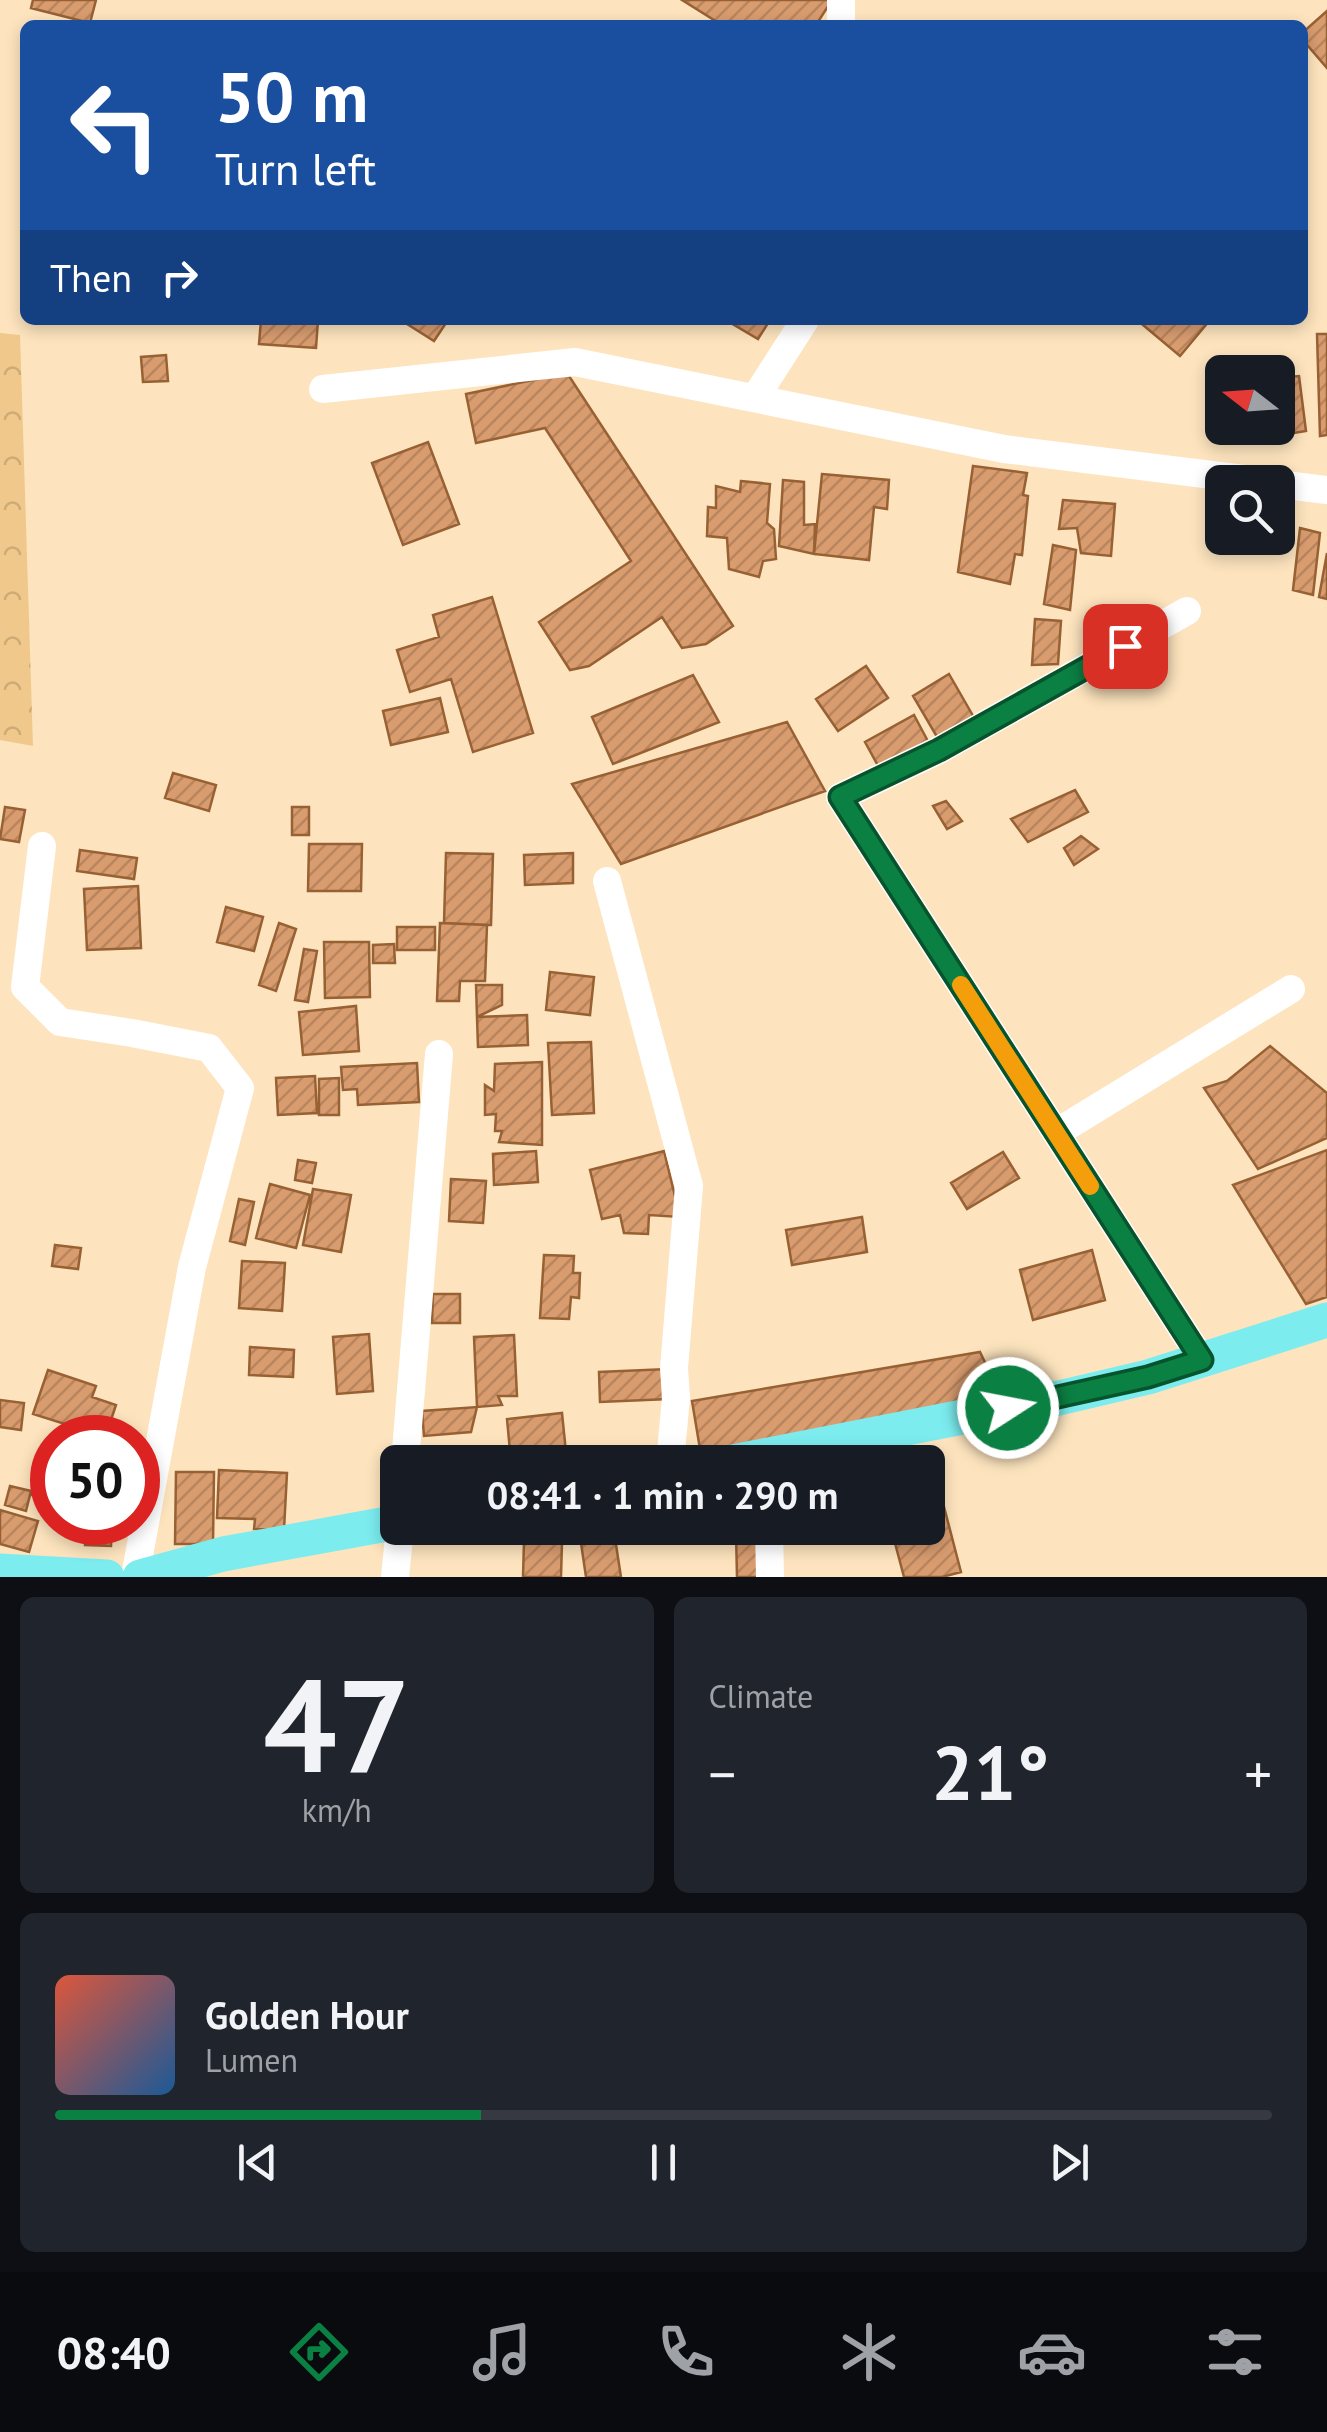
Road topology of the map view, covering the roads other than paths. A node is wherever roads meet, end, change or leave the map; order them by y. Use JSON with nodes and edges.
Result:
{"nodes":[{"id":1,"x":802,"y":325,"type":"edge"},
{"id":2,"x":324,"y":389,"type":"dead end"},
{"id":3,"x":754,"y":398,"type":"junction"},
{"id":4,"x":1205,"y":474,"type":"edge"},
{"id":5,"x":1295,"y":486,"type":"edge"},
{"id":6,"x":1327,"y":490,"type":"edge"},
{"id":7,"x":1186,"y":611,"type":"dead end"},
{"id":8,"x":42,"y":846,"type":"dead end"},
{"id":9,"x":607,"y":881,"type":"dead end"},
{"id":10,"x":1291,"y":989,"type":"dead end"},
{"id":11,"x":439,"y":1054,"type":"dead end"},
{"id":12,"x":1056,"y":1132,"type":"junction"},
{"id":13,"x":1327,"y":1320,"type":"edge"},
{"id":14,"x":1202,"y":1360,"type":"junction"},
{"id":15,"x":406,"y":1445,"type":"edge"},
{"id":16,"x":672,"y":1445,"type":"edge"},
{"id":17,"x":829,"y":1445,"type":"edge"},
{"id":18,"x":380,"y":1528,"type":"edge"},
{"id":19,"x":397,"y":1545,"type":"edge"},
{"id":20,"x":769,"y":1545,"type":"edge"},
{"id":21,"x":0,"y":1572,"type":"edge"},
{"id":22,"x":107,"y":1577,"type":"edge"},
{"id":23,"x":138,"y":1577,"type":"edge"},
{"id":24,"x":395,"y":1577,"type":"edge"},
{"id":25,"x":770,"y":1577,"type":"edge"}],
"edges":[{"from":1,"to":3,"type":"street"},
{"from":2,"to":3,"type":"street"},
{"from":3,"to":4,"type":"street"},
{"from":5,"to":6,"type":"street"},
{"from":7,"to":12,"type":"street"},
{"from":8,"to":23,"type":"street"},
{"from":9,"to":16,"type":"street"},
{"from":10,"to":12,"type":"street"},
{"from":11,"to":15,"type":"street"},
{"from":12,"to":14,"type":"street"},
{"from":13,"to":14,"type":"main road"},
{"from":14,"to":17,"type":"main road"},
{"from":18,"to":23,"type":"main road"},
{"from":19,"to":24,"type":"street"},
{"from":20,"to":25,"type":"street"},
{"from":21,"to":22,"type":"main road"}]}
